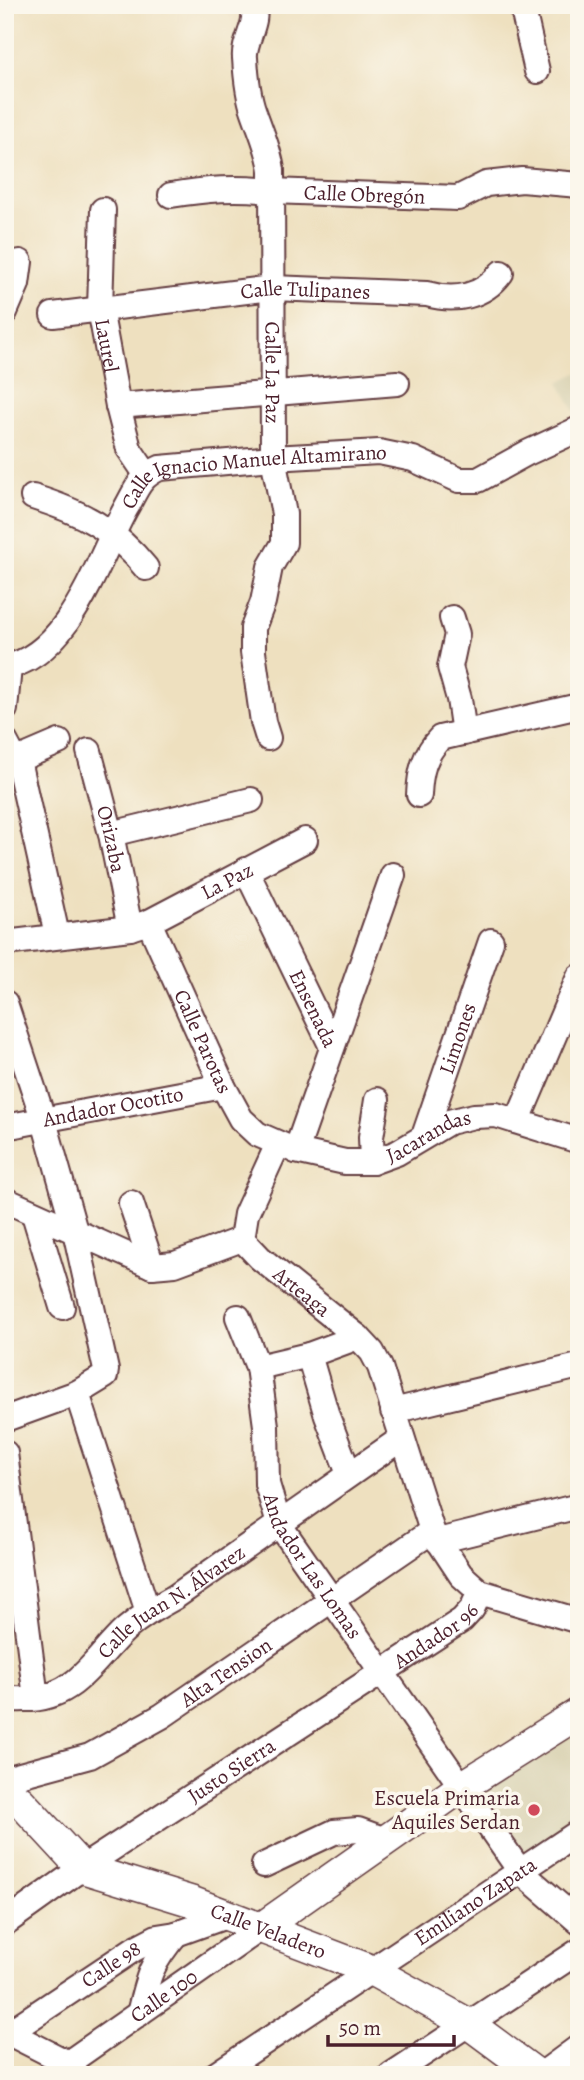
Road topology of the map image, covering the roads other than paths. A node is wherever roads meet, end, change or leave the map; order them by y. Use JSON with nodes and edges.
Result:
{"nodes":[{"id":1,"x":252,"y":5,"type":"edge"},
{"id":2,"x":522,"y":5,"type":"edge"},
{"id":3,"x":537,"y":71,"type":"dead end"},
{"id":4,"x":579,"y":185,"type":"edge"},
{"id":5,"x":272,"y":191,"type":"junction"},
{"id":6,"x":171,"y":195,"type":"dead end"},
{"id":7,"x":103,"y":210,"type":"dead end"},
{"id":8,"x":20,"y":262,"type":"dead end"},
{"id":9,"x":501,"y":273,"type":"dead end"},
{"id":10,"x":272,"y":288,"type":"junction"},
{"id":11,"x":100,"y":309,"type":"junction"},
{"id":12,"x":5,"y":312,"type":"edge"},
{"id":13,"x":53,"y":314,"type":"dead end"},
{"id":14,"x":397,"y":383,"type":"dead end"},
{"id":15,"x":274,"y":392,"type":"junction"},
{"id":16,"x":118,"y":406,"type":"junction"},
{"id":17,"x":579,"y":429,"type":"edge"},
{"id":18,"x":273,"y":458,"type":"junction"},
{"id":19,"x":146,"y":474,"type":"junction"},
{"id":20,"x":33,"y":497,"type":"dead end"},
{"id":21,"x":113,"y":532,"type":"junction"},
{"id":22,"x":146,"y":568,"type":"dead end"},
{"id":23,"x":452,"y":618,"type":"dead end"},
{"id":24,"x":7,"y":667,"type":"edge"},
{"id":25,"x":579,"y":706,"type":"edge"},
{"id":26,"x":5,"y":709,"type":"edge"},
{"id":27,"x":464,"y":733,"type":"junction"},
{"id":28,"x":268,"y":738,"type":"dead end"},
{"id":29,"x":59,"y":741,"type":"dead end"},
{"id":30,"x":89,"y":751,"type":"dead end"},
{"id":31,"x":12,"y":763,"type":"edge"},
{"id":32,"x":419,"y":795,"type":"dead end"},
{"id":33,"x":251,"y":800,"type":"dead end"},
{"id":34,"x":111,"y":834,"type":"junction"},
{"id":35,"x":305,"y":839,"type":"dead end"},
{"id":36,"x":246,"y":870,"type":"junction"},
{"id":37,"x":393,"y":875,"type":"dead end"},
{"id":38,"x":140,"y":925,"type":"junction"},
{"id":39,"x":57,"y":935,"type":"junction"},
{"id":40,"x":491,"y":941,"type":"dead end"},
{"id":41,"x":5,"y":943,"type":"edge"},
{"id":42,"x":579,"y":977,"type":"edge"},
{"id":43,"x":5,"y":1003,"type":"edge"},
{"id":44,"x":332,"y":1047,"type":"junction"},
{"id":45,"x":223,"y":1086,"type":"junction"},
{"id":46,"x":377,"y":1100,"type":"dead end"},
{"id":47,"x":518,"y":1120,"type":"junction"},
{"id":48,"x":44,"y":1121,"type":"junction"},
{"id":49,"x":5,"y":1127,"type":"edge"},
{"id":50,"x":424,"y":1136,"type":"junction"},
{"id":51,"x":579,"y":1140,"type":"edge"},
{"id":52,"x":287,"y":1147,"type":"junction"},
{"id":53,"x":372,"y":1162,"type":"junction"},
{"id":54,"x":5,"y":1200,"type":"edge"},
{"id":55,"x":131,"y":1203,"type":"dead end"},
{"id":56,"x":34,"y":1214,"type":"junction"},
{"id":57,"x":75,"y":1231,"type":"junction"},
{"id":58,"x":243,"y":1238,"type":"junction"},
{"id":59,"x":152,"y":1266,"type":"junction"},
{"id":60,"x":61,"y":1307,"type":"dead end"},
{"id":61,"x":238,"y":1317,"type":"dead end"},
{"id":62,"x":358,"y":1337,"type":"junction"},
{"id":63,"x":309,"y":1355,"type":"junction"},
{"id":64,"x":579,"y":1366,"type":"edge"},
{"id":65,"x":258,"y":1367,"type":"junction"},
{"id":66,"x":77,"y":1393,"type":"junction"},
{"id":67,"x":393,"y":1411,"type":"junction"},
{"id":68,"x":5,"y":1419,"type":"edge"},
{"id":69,"x":402,"y":1437,"type":"junction"},
{"id":70,"x":5,"y":1453,"type":"edge"},
{"id":71,"x":349,"y":1474,"type":"junction"},
{"id":72,"x":579,"y":1506,"type":"edge"},
{"id":73,"x":279,"y":1524,"type":"junction"},
{"id":74,"x":435,"y":1536,"type":"junction"},
{"id":75,"x":480,"y":1592,"type":"junction"},
{"id":76,"x":331,"y":1601,"type":"junction"},
{"id":77,"x":148,"y":1612,"type":"junction"},
{"id":78,"x":579,"y":1621,"type":"edge"},
{"id":79,"x":383,"y":1673,"type":"junction"},
{"id":80,"x":5,"y":1698,"type":"edge"},
{"id":81,"x":36,"y":1698,"type":"junction"},
{"id":82,"x":579,"y":1713,"type":"edge"},
{"id":83,"x":5,"y":1779,"type":"edge"},
{"id":84,"x":463,"y":1786,"type":"junction"},
{"id":85,"x":5,"y":1791,"type":"edge"},
{"id":86,"x":579,"y":1832,"type":"edge"},
{"id":87,"x":388,"y":1841,"type":"junction"},
{"id":88,"x":264,"y":1865,"type":"dead end"},
{"id":89,"x":82,"y":1868,"type":"junction"},
{"id":90,"x":520,"y":1871,"type":"junction"},
{"id":91,"x":226,"y":1916,"type":"junction"},
{"id":92,"x":579,"y":1922,"type":"edge"},
{"id":93,"x":5,"y":1923,"type":"edge"},
{"id":94,"x":261,"y":1928,"type":"junction"},
{"id":95,"x":176,"y":1934,"type":"junction"},
{"id":96,"x":579,"y":1951,"type":"edge"},
{"id":97,"x":371,"y":1970,"type":"junction"},
{"id":98,"x":139,"y":2014,"type":"junction"},
{"id":99,"x":469,"y":2024,"type":"junction"},
{"id":100,"x":6,"y":2032,"type":"edge"},
{"id":101,"x":579,"y":2047,"type":"edge"},
{"id":102,"x":72,"y":2069,"type":"edge"},
{"id":103,"x":215,"y":2075,"type":"edge"},
{"id":104,"x":391,"y":2075,"type":"edge"},
{"id":105,"x":540,"y":2075,"type":"edge"}],
"edges":[{"from":1,"to":5,"type":"street","name":"Calle La Paz"},
{"from":2,"to":3,"type":"street"},
{"from":4,"to":5,"type":"street","name":"Calle Obregón"},
{"from":5,"to":6,"type":"street","name":"Calle Obregón"},
{"from":5,"to":10,"type":"street","name":"Calle La Paz"},
{"from":7,"to":11,"type":"street","name":"Laurel"},
{"from":8,"to":12,"type":"street"},
{"from":9,"to":10,"type":"street","name":"Calle Tulipanes"},
{"from":10,"to":11,"type":"street","name":"Calle Tulipanes"},
{"from":10,"to":15,"type":"street","name":"Calle La Paz"},
{"from":11,"to":13,"type":"street","name":"Calle Tulipanes"},
{"from":11,"to":16,"type":"street","name":"Laurel"},
{"from":14,"to":15,"type":"street"},
{"from":15,"to":16,"type":"street"},
{"from":15,"to":18,"type":"street","name":"Calle La Paz"},
{"from":16,"to":19,"type":"street","name":"Laurel"},
{"from":17,"to":18,"type":"street","name":"Calle Ignacio Manuel Altamirano"},
{"from":18,"to":19,"type":"street","name":"Calle Ignacio Manuel Altamirano"},
{"from":18,"to":28,"type":"street","name":"Calle La Paz"},
{"from":19,"to":21,"type":"street","name":"Calle Ignacio Manuel Altamirano"},
{"from":20,"to":21,"type":"street"},
{"from":21,"to":22,"type":"street"},
{"from":21,"to":24,"type":"street","name":"Calle Ignacio Manuel Altamirano"},
{"from":23,"to":27,"type":"street"},
{"from":24,"to":26,"type":"street"},
{"from":25,"to":27,"type":"street"},
{"from":27,"to":32,"type":"street"},
{"from":29,"to":31,"type":"street"},
{"from":30,"to":34,"type":"street","name":"Orizaba"},
{"from":31,"to":39,"type":"street"},
{"from":33,"to":34,"type":"street"},
{"from":34,"to":38,"type":"street","name":"Orizaba"},
{"from":35,"to":36,"type":"street","name":"La Paz"},
{"from":36,"to":38,"type":"street","name":"La Paz"},
{"from":36,"to":44,"type":"street","name":"Ensenada"},
{"from":37,"to":44,"type":"street"},
{"from":38,"to":39,"type":"street"},
{"from":38,"to":45,"type":"street","name":"Calle Parotas"},
{"from":39,"to":41,"type":"street"},
{"from":40,"to":50,"type":"street","name":"Limones"},
{"from":42,"to":47,"type":"street"},
{"from":43,"to":48,"type":"street"},
{"from":44,"to":52,"type":"street","name":"Ensenada"},
{"from":45,"to":48,"type":"street","name":"Andador Ocotito"},
{"from":45,"to":52,"type":"street","name":"Calle Parotas"},
{"from":46,"to":53,"type":"street"},
{"from":47,"to":50,"type":"street","name":"Jacarandas"},
{"from":47,"to":51,"type":"street","name":"Jacarandas"},
{"from":48,"to":49,"type":"street","name":"Andador Ocotito"},
{"from":48,"to":57,"type":"street"},
{"from":50,"to":53,"type":"street","name":"Jacarandas"},
{"from":52,"to":53,"type":"street","name":"Jacarandas"},
{"from":52,"to":58,"type":"street"},
{"from":54,"to":56,"type":"street"},
{"from":55,"to":59,"type":"street"},
{"from":56,"to":57,"type":"street"},
{"from":56,"to":60,"type":"street"},
{"from":57,"to":59,"type":"street"},
{"from":57,"to":66,"type":"street"},
{"from":58,"to":59,"type":"street"},
{"from":58,"to":62,"type":"street","name":"Arteaga"},
{"from":61,"to":65,"type":"street","name":"Andador Las Lomas"},
{"from":62,"to":63,"type":"street"},
{"from":62,"to":67,"type":"street","name":"Arteaga"},
{"from":63,"to":65,"type":"street"},
{"from":63,"to":71,"type":"street"},
{"from":64,"to":67,"type":"street"},
{"from":65,"to":73,"type":"street","name":"Andador Las Lomas"},
{"from":66,"to":68,"type":"street"},
{"from":66,"to":77,"type":"street"},
{"from":67,"to":69,"type":"street","name":"Arteaga"},
{"from":69,"to":71,"type":"street","name":"Calle Juan N. Álvarez"},
{"from":69,"to":74,"type":"street","name":"Arteaga"},
{"from":70,"to":81,"type":"street"},
{"from":71,"to":73,"type":"street","name":"Calle Juan N. Álvarez"},
{"from":72,"to":74,"type":"street"},
{"from":73,"to":76,"type":"street","name":"Andador Las Lomas"},
{"from":73,"to":77,"type":"street","name":"Calle Juan N. Álvarez"},
{"from":74,"to":75,"type":"street","name":"Arteaga"},
{"from":74,"to":76,"type":"street","name":"Alta Tension"},
{"from":75,"to":78,"type":"street"},
{"from":75,"to":79,"type":"street","name":"Andador 96"},
{"from":76,"to":79,"type":"street","name":"Andador Las Lomas"},
{"from":76,"to":83,"type":"street","name":"Alta Tension"},
{"from":77,"to":81,"type":"street","name":"Calle Juan N. Álvarez"},
{"from":79,"to":84,"type":"street","name":"Andador Las Lomas"},
{"from":79,"to":89,"type":"street","name":"Justo Sierra"},
{"from":80,"to":81,"type":"street","name":"Calle Juan N. Álvarez"},
{"from":82,"to":84,"type":"main road"},
{"from":84,"to":87,"type":"main road"},
{"from":84,"to":90,"type":"street","name":"Andador Las Lomas"},
{"from":85,"to":89,"type":"main road","name":"Calle Veladero"},
{"from":86,"to":90,"type":"street","name":"Emiliano Zapata"},
{"from":87,"to":88,"type":"street"},
{"from":87,"to":94,"type":"main road"},
{"from":89,"to":91,"type":"main road","name":"Calle Veladero"},
{"from":89,"to":93,"type":"street","name":"Justo Sierra"},
{"from":90,"to":92,"type":"street","name":"Andador Las Lomas"},
{"from":90,"to":97,"type":"street","name":"Emiliano Zapata"},
{"from":91,"to":94,"type":"main road","name":"Calle Veladero"},
{"from":91,"to":95,"type":"street","name":"Calle 98"},
{"from":94,"to":97,"type":"main road","name":"Calle Veladero"},
{"from":94,"to":98,"type":"street","name":"Calle 100"},
{"from":95,"to":98,"type":"street"},
{"from":95,"to":100,"type":"street","name":"Calle 98"},
{"from":96,"to":99,"type":"street"},
{"from":97,"to":99,"type":"main road","name":"Calle Veladero"},
{"from":97,"to":103,"type":"street","name":"Emiliano Zapata"},
{"from":98,"to":102,"type":"street","name":"Calle 100"},
{"from":99,"to":104,"type":"street"},
{"from":99,"to":105,"type":"main road","name":"Calle Veladero"},
{"from":100,"to":102,"type":"street"},
{"from":101,"to":105,"type":"street"}]}
